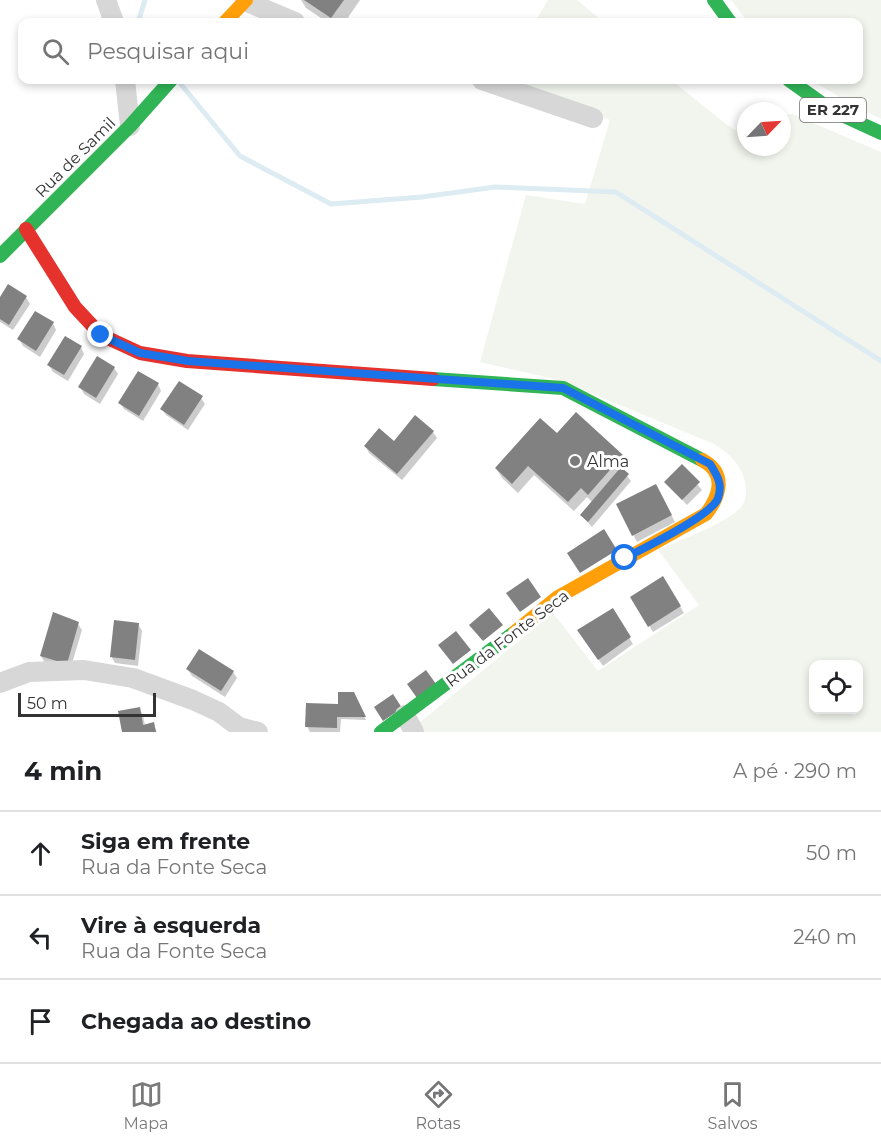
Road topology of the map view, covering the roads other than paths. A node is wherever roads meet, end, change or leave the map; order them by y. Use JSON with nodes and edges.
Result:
{"nodes":[{"id":1,"x":106,"y":0,"type":"edge"},
{"id":2,"x":714,"y":0,"type":"edge"},
{"id":3,"x":246,"y":1,"type":"edge"},
{"id":4,"x":113,"y":18,"type":"edge"},
{"id":5,"x":229,"y":18,"type":"edge"},
{"id":6,"x":286,"y":18,"type":"edge"},
{"id":7,"x":727,"y":18,"type":"edge"},
{"id":8,"x":125,"y":84,"type":"edge"},
{"id":9,"x":167,"y":84,"type":"edge"},
{"id":10,"x":494,"y":84,"type":"edge"},
{"id":11,"x":795,"y":84,"type":"edge"},
{"id":12,"x":592,"y":118,"type":"dead end"},
{"id":13,"x":130,"y":126,"type":"junction"},
{"id":14,"x":881,"y":133,"type":"edge"},
{"id":15,"x":26,"y":229,"type":"junction"},
{"id":16,"x":0,"y":255,"type":"edge"},
{"id":17,"x":0,"y":683,"type":"edge"},
{"id":18,"x":410,"y":724,"type":"edge"},
{"id":19,"x":239,"y":729,"type":"edge"},
{"id":20,"x":258,"y":732,"type":"edge"},
{"id":21,"x":381,"y":732,"type":"edge"}],
"edges":[{"from":1,"to":4,"type":"street"},
{"from":2,"to":7,"type":"street"},
{"from":3,"to":5,"type":"street"},
{"from":3,"to":6,"type":"street"},
{"from":8,"to":13,"type":"street"},
{"from":9,"to":13,"type":"street","name":"Rua de Samil"},
{"from":10,"to":12,"type":"street"},
{"from":11,"to":14,"type":"street","number":"ER 227"},
{"from":13,"to":15,"type":"street","name":"Rua de Samil"},
{"from":15,"to":16,"type":"street","name":"Rua de Samil"},
{"from":15,"to":18,"type":"street","name":"Rua da Fonte Seca"},
{"from":17,"to":19,"type":"street"},
{"from":18,"to":21,"type":"street","name":"Rua da Fonte Seca"},
{"from":19,"to":20,"type":"street"}]}
